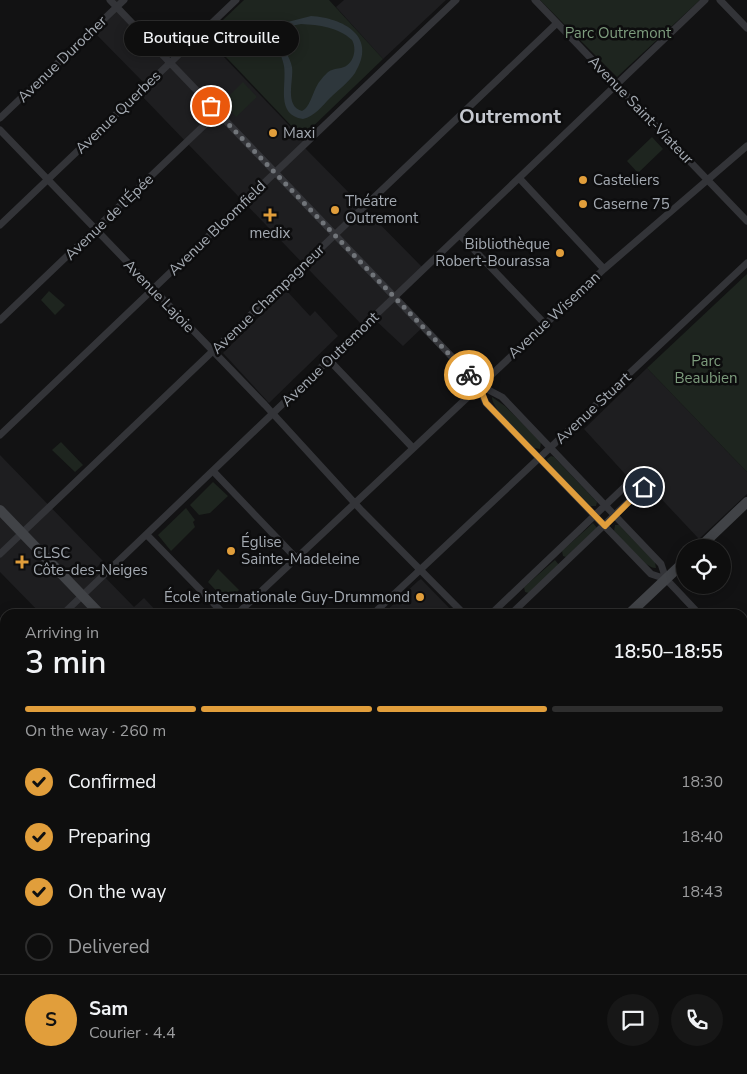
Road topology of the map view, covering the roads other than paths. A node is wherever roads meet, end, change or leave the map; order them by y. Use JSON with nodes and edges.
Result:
{"nodes":[{"id":1,"x":110,"y":0,"type":"edge"},
{"id":2,"x":124,"y":0,"type":"edge"},
{"id":3,"x":236,"y":0,"type":"edge"},
{"id":4,"x":456,"y":0,"type":"edge"},
{"id":5,"x":535,"y":0,"type":"edge"},
{"id":6,"x":705,"y":0,"type":"edge"},
{"id":7,"x":720,"y":0,"type":"edge"},
{"id":8,"x":116,"y":7,"type":"junction"},
{"id":9,"x":557,"y":23,"type":"junction"},
{"id":10,"x":747,"y":28,"type":"edge"},
{"id":11,"x":169,"y":63,"type":"junction"},
{"id":12,"x":616,"y":85,"type":"junction"},
{"id":13,"x":218,"y":113,"type":"junction"},
{"id":14,"x":0,"y":118,"type":"edge"},
{"id":15,"x":0,"y":130,"type":"edge"},
{"id":16,"x":747,"y":146,"type":"edge"},
{"id":17,"x":275,"y":173,"type":"junction"},
{"id":18,"x":520,"y":179,"type":"junction"},
{"id":19,"x":48,"y":180,"type":"junction"},
{"id":20,"x":707,"y":180,"type":"junction"},
{"id":21,"x":747,"y":221,"type":"edge"},
{"id":22,"x":0,"y":225,"type":"edge"},
{"id":23,"x":95,"y":230,"type":"junction"},
{"id":24,"x":334,"y":235,"type":"junction"},
{"id":25,"x":460,"y":235,"type":"junction"},
{"id":26,"x":747,"y":263,"type":"edge"},
{"id":27,"x":604,"y":269,"type":"junction"},
{"id":28,"x":153,"y":289,"type":"junction"},
{"id":29,"x":394,"y":297,"type":"junction"},
{"id":30,"x":0,"y":320,"type":"edge"},
{"id":31,"x":545,"y":324,"type":"junction"},
{"id":32,"x":212,"y":352,"type":"junction"},
{"id":33,"x":328,"y":360,"type":"junction"},
{"id":34,"x":479,"y":385,"type":"junction"},
{"id":35,"x":272,"y":414,"type":"junction"},
{"id":36,"x":0,"y":435,"type":"edge"},
{"id":37,"x":413,"y":448,"type":"junction"},
{"id":38,"x":549,"y":448,"type":"junction"},
{"id":39,"x":539,"y":457,"type":"junction"},
{"id":40,"x":213,"y":472,"type":"junction"},
{"id":41,"x":747,"y":502,"type":"edge"},
{"id":42,"x":355,"y":503,"type":"junction"},
{"id":43,"x":605,"y":506,"type":"junction"},
{"id":44,"x":0,"y":510,"type":"edge"},
{"id":45,"x":595,"y":515,"type":"junction"},
{"id":46,"x":615,"y":516,"type":"junction"},
{"id":47,"x":605,"y":526,"type":"junction"},
{"id":48,"x":22,"y":533,"type":"junction"},
{"id":49,"x":147,"y":535,"type":"junction"},
{"id":50,"x":708,"y":539,"type":"edge"},
{"id":51,"x":0,"y":554,"type":"edge"},
{"id":52,"x":296,"y":558,"type":"junction"},
{"id":53,"x":420,"y":570,"type":"junction"},
{"id":54,"x":676,"y":570,"type":"edge"},
{"id":55,"x":666,"y":579,"type":"junction"},
{"id":56,"x":82,"y":595,"type":"junction"},
{"id":57,"x":68,"y":609,"type":"edge"},
{"id":58,"x":95,"y":609,"type":"edge"},
{"id":59,"x":219,"y":609,"type":"edge"},
{"id":60,"x":241,"y":609,"type":"edge"},
{"id":61,"x":378,"y":609,"type":"edge"},
{"id":62,"x":459,"y":609,"type":"edge"},
{"id":63,"x":496,"y":609,"type":"edge"},
{"id":64,"x":516,"y":609,"type":"edge"},
{"id":65,"x":634,"y":609,"type":"edge"},
{"id":66,"x":694,"y":609,"type":"edge"}],
"edges":[{"from":1,"to":8,"type":"street"},
{"from":2,"to":8,"type":"street","name":"Avenue Durocher"},
{"from":3,"to":11,"type":"street","name":"Avenue Querbes"},
{"from":4,"to":17,"type":"street","name":"Avenue Bloomfield"},
{"from":5,"to":9,"type":"street","name":"Avenue Saint-Viateur"},
{"from":6,"to":12,"type":"street","name":"Avenue Outremont"},
{"from":7,"to":10,"type":"street"},
{"from":8,"to":11,"type":"street"},
{"from":8,"to":14,"type":"street","name":"Avenue Durocher"},
{"from":9,"to":12,"type":"street","name":"Avenue Saint-Viateur"},
{"from":9,"to":24,"type":"street","name":"Avenue Champagneur"},
{"from":11,"to":13,"type":"street"},
{"from":11,"to":19,"type":"street","name":"Avenue Querbes"},
{"from":12,"to":18,"type":"street","name":"Avenue Outremont"},
{"from":12,"to":20,"type":"street","name":"Avenue Saint-Viateur"},
{"from":13,"to":17,"type":"street"},
{"from":13,"to":23,"type":"street","name":"Avenue de l'Épée"},
{"from":15,"to":19,"type":"street","name":"Avenue Lajoie"},
{"from":16,"to":20,"type":"street","name":"Avenue Wiseman"},
{"from":17,"to":24,"type":"street"},
{"from":17,"to":28,"type":"street","name":"Avenue Bloomfield"},
{"from":18,"to":25,"type":"street","name":"Avenue Outremont"},
{"from":18,"to":27,"type":"street"},
{"from":19,"to":22,"type":"street","name":"Avenue Querbes"},
{"from":19,"to":23,"type":"street","name":"Avenue Lajoie"},
{"from":20,"to":21,"type":"street","name":"Avenue Saint-Viateur"},
{"from":20,"to":27,"type":"street","name":"Avenue Wiseman"},
{"from":23,"to":28,"type":"street","name":"Avenue Lajoie"},
{"from":23,"to":30,"type":"street","name":"Avenue de l'Épée"},
{"from":24,"to":29,"type":"street"},
{"from":24,"to":32,"type":"street","name":"Avenue Champagneur"},
{"from":25,"to":29,"type":"street","name":"Avenue Outremont"},
{"from":25,"to":31,"type":"street"},
{"from":26,"to":38,"type":"street","name":"Avenue Stuart"},
{"from":27,"to":31,"type":"street","name":"Avenue Wiseman"},
{"from":28,"to":32,"type":"street","name":"Avenue Lajoie"},
{"from":28,"to":36,"type":"street","name":"Avenue Bloomfield"},
{"from":29,"to":33,"type":"street","name":"Avenue Outremont"},
{"from":29,"to":34,"type":"street"},
{"from":31,"to":34,"type":"street","name":"Avenue Wiseman"},
{"from":32,"to":35,"type":"street","name":"Avenue Lajoie"},
{"from":32,"to":48,"type":"street","name":"Avenue Champagneur"},
{"from":33,"to":35,"type":"street","name":"Avenue Outremont"},
{"from":33,"to":37,"type":"street"},
{"from":34,"to":37,"type":"street","name":"Avenue Wiseman"},
{"from":34,"to":38,"type":"street"},
{"from":34,"to":39,"type":"street"},
{"from":35,"to":40,"type":"street","name":"Avenue Outremont"},
{"from":35,"to":42,"type":"street","name":"Avenue Lajoie"},
{"from":37,"to":42,"type":"street","name":"Avenue Wiseman"},
{"from":38,"to":39,"type":"street","name":"Avenue Stuart"},
{"from":38,"to":43,"type":"street"},
{"from":39,"to":45,"type":"street"},
{"from":39,"to":53,"type":"street","name":"Avenue Stuart"},
{"from":40,"to":49,"type":"street","name":"Avenue Outremont"},
{"from":40,"to":52,"type":"street"},
{"from":41,"to":50,"type":"street"},
{"from":42,"to":52,"type":"street","name":"Avenue Wiseman"},
{"from":42,"to":53,"type":"street","name":"Avenue Lajoie"},
{"from":43,"to":45,"type":"street"},
{"from":43,"to":46,"type":"street"},
{"from":43,"to":46,"type":"street"},
{"from":44,"to":48,"type":"street"},
{"from":45,"to":47,"type":"street"},
{"from":45,"to":63,"type":"street"},
{"from":46,"to":47,"type":"street"},
{"from":46,"to":55,"type":"street"},
{"from":47,"to":55,"type":"street"},
{"from":47,"to":64,"type":"street"},
{"from":48,"to":51,"type":"street","name":"Avenue Champagneur"},
{"from":48,"to":56,"type":"street"},
{"from":49,"to":56,"type":"street","name":"Avenue Outremont"},
{"from":49,"to":59,"type":"street"},
{"from":52,"to":60,"type":"street","name":"Avenue Wiseman"},
{"from":53,"to":61,"type":"street","name":"Avenue Stuart"},
{"from":53,"to":62,"type":"street","name":"Avenue Lajoie"},
{"from":54,"to":55,"type":"street"},
{"from":55,"to":65,"type":"street"},
{"from":55,"to":66,"type":"street"},
{"from":56,"to":57,"type":"street","name":"Avenue Outremont"},
{"from":56,"to":58,"type":"street"}]}
